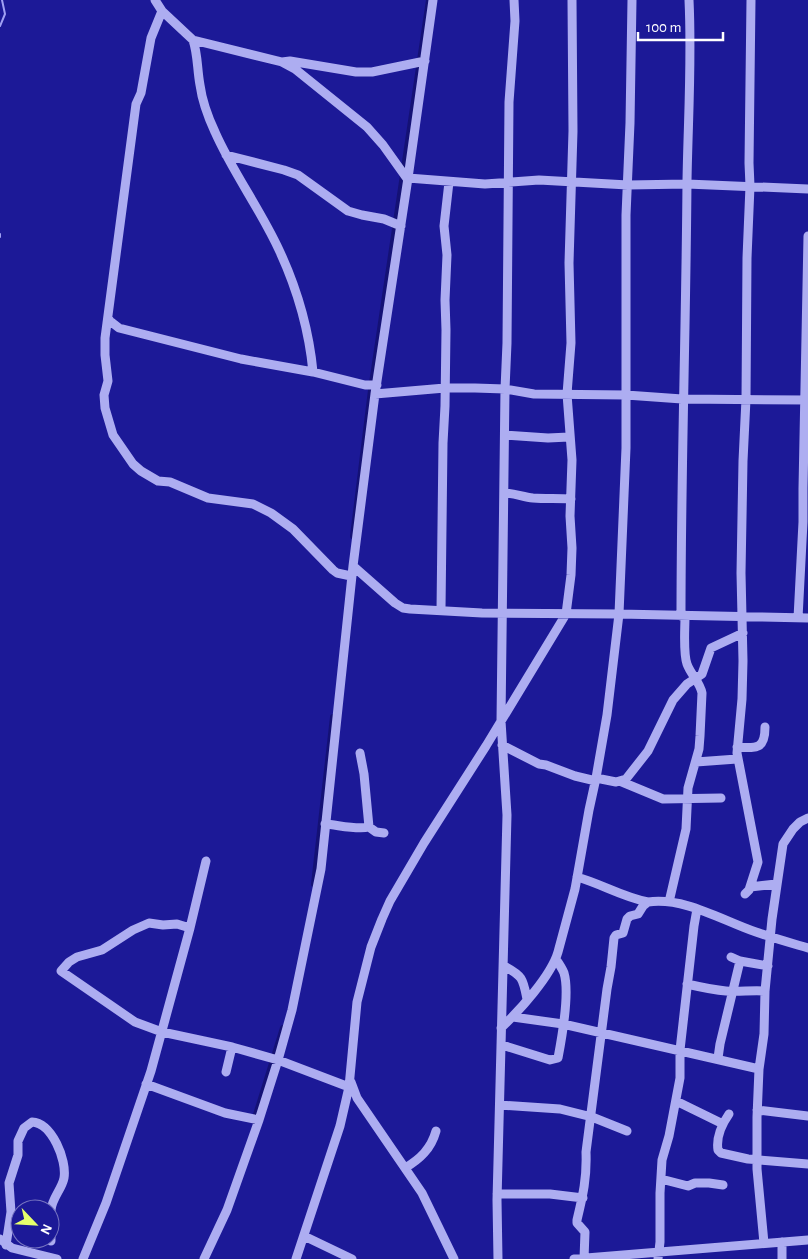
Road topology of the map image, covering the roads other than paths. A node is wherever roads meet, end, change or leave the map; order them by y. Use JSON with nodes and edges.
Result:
{"nodes":[{"id":1,"x":155,"y":0,"type":"edge"},
{"id":2,"x":433,"y":0,"type":"edge"},
{"id":3,"x":514,"y":0,"type":"edge"},
{"id":4,"x":572,"y":0,"type":"edge"},
{"id":5,"x":632,"y":0,"type":"edge"},
{"id":6,"x":689,"y":0,"type":"edge"},
{"id":7,"x":751,"y":0,"type":"edge"},
{"id":8,"x":162,"y":11,"type":"junction"},
{"id":9,"x":193,"y":40,"type":"junction"},
{"id":10,"x":425,"y":61,"type":"junction"},
{"id":11,"x":282,"y":62,"type":"junction"},
{"id":12,"x":226,"y":155,"type":"junction"},
{"id":13,"x":408,"y":179,"type":"junction"},
{"id":14,"x":572,"y":181,"type":"junction"},
{"id":15,"x":449,"y":182,"type":"junction"},
{"id":16,"x":508,"y":183,"type":"junction"},
{"id":17,"x":687,"y":184,"type":"junction"},
{"id":18,"x":628,"y":185,"type":"junction"},
{"id":19,"x":750,"y":186,"type":"junction"},
{"id":20,"x":808,"y":189,"type":"edge"},
{"id":21,"x":401,"y":226,"type":"junction"},
{"id":22,"x":808,"y":236,"type":"edge"},
{"id":23,"x":108,"y":318,"type":"junction"},
{"id":24,"x":314,"y":372,"type":"junction"},
{"id":25,"x":445,"y":388,"type":"junction"},
{"id":26,"x":504,"y":389,"type":"junction"},
{"id":27,"x":376,"y":390,"type":"junction"},
{"id":28,"x":567,"y":394,"type":"junction"},
{"id":29,"x":626,"y":395,"type":"junction"},
{"id":30,"x":682,"y":399,"type":"junction"},
{"id":31,"x":746,"y":399,"type":"junction"},
{"id":32,"x":807,"y":400,"type":"edge"},
{"id":33,"x":504,"y":435,"type":"junction"},
{"id":34,"x":569,"y":437,"type":"junction"},
{"id":35,"x":504,"y":493,"type":"junction"},
{"id":36,"x":571,"y":499,"type":"junction"},
{"id":37,"x":352,"y":566,"type":"junction"},
{"id":38,"x":352,"y":576,"type":"junction"},
{"id":39,"x":441,"y":610,"type":"junction"},
{"id":40,"x":502,"y":613,"type":"junction"},
{"id":41,"x":566,"y":614,"type":"junction"},
{"id":42,"x":619,"y":614,"type":"junction"},
{"id":43,"x":683,"y":616,"type":"junction"},
{"id":44,"x":744,"y":618,"type":"junction"},
{"id":45,"x":798,"y":618,"type":"junction"},
{"id":46,"x":808,"y":618,"type":"edge"},
{"id":47,"x":743,"y":633,"type":"junction"},
{"id":48,"x":696,"y":679,"type":"junction"},
{"id":49,"x":501,"y":721,"type":"junction"},
{"id":50,"x":765,"y":727,"type":"dead end"},
{"id":51,"x":502,"y":745,"type":"junction"},
{"id":52,"x":737,"y":747,"type":"junction"},
{"id":53,"x":360,"y":753,"type":"dead end"},
{"id":54,"x":737,"y":759,"type":"junction"},
{"id":55,"x":696,"y":762,"type":"junction"},
{"id":56,"x":596,"y":779,"type":"junction"},
{"id":57,"x":622,"y":782,"type":"junction"},
{"id":58,"x":688,"y":798,"type":"junction"},
{"id":59,"x":720,"y":798,"type":"dead end"},
{"id":60,"x":808,"y":818,"type":"edge"},
{"id":61,"x":325,"y":824,"type":"junction"},
{"id":62,"x":368,"y":827,"type":"junction"},
{"id":63,"x":384,"y":833,"type":"dead end"},
{"id":64,"x":206,"y":861,"type":"dead end"},
{"id":65,"x":577,"y":877,"type":"junction"},
{"id":66,"x":776,"y":884,"type":"junction"},
{"id":67,"x":648,"y":902,"type":"junction"},
{"id":68,"x":669,"y":902,"type":"junction"},
{"id":69,"x":698,"y":909,"type":"junction"},
{"id":70,"x":190,"y":928,"type":"junction"},
{"id":71,"x":770,"y":936,"type":"junction"},
{"id":72,"x":808,"y":948,"type":"edge"},
{"id":73,"x":556,"y":959,"type":"junction"},
{"id":74,"x":504,"y":966,"type":"junction"},
{"id":75,"x":768,"y":966,"type":"junction"},
{"id":76,"x":687,"y":984,"type":"junction"},
{"id":77,"x":733,"y":991,"type":"junction"},
{"id":78,"x":765,"y":991,"type":"junction"},
{"id":79,"x":527,"y":999,"type":"junction"},
{"id":80,"x":513,"y":1017,"type":"junction"},
{"id":81,"x":564,"y":1024,"type":"junction"},
{"id":82,"x":502,"y":1028,"type":"junction"},
{"id":83,"x":162,"y":1032,"type":"junction"},
{"id":84,"x":602,"y":1033,"type":"junction"},
{"id":85,"x":502,"y":1045,"type":"junction"},
{"id":86,"x":232,"y":1048,"type":"junction"},
{"id":87,"x":680,"y":1050,"type":"junction"},
{"id":88,"x":718,"y":1058,"type":"junction"},
{"id":89,"x":278,"y":1060,"type":"junction"},
{"id":90,"x":759,"y":1069,"type":"junction"},
{"id":91,"x":226,"y":1072,"type":"dead end"},
{"id":92,"x":350,"y":1083,"type":"junction"},
{"id":93,"x":146,"y":1084,"type":"junction"},
{"id":94,"x":676,"y":1102,"type":"junction"},
{"id":95,"x":500,"y":1105,"type":"junction"},
{"id":96,"x":757,"y":1110,"type":"junction"},
{"id":97,"x":729,"y":1114,"type":"dead end"},
{"id":98,"x":808,"y":1116,"type":"edge"},
{"id":99,"x":592,"y":1117,"type":"junction"},
{"id":100,"x":259,"y":1120,"type":"junction"},
{"id":101,"x":722,"y":1124,"type":"junction"},
{"id":102,"x":436,"y":1131,"type":"dead end"},
{"id":103,"x":627,"y":1131,"type":"dead end"},
{"id":104,"x":757,"y":1160,"type":"junction"},
{"id":105,"x":808,"y":1164,"type":"edge"},
{"id":106,"x":404,"y":1168,"type":"junction"},
{"id":107,"x":661,"y":1180,"type":"junction"},
{"id":108,"x":723,"y":1185,"type":"dead end"},
{"id":109,"x":497,"y":1194,"type":"junction"},
{"id":110,"x":583,"y":1198,"type":"junction"},
{"id":111,"x":10,"y":1199,"type":"edge"},
{"id":112,"x":55,"y":1199,"type":"edge"},
{"id":113,"x":10,"y":1216,"type":"edge"},
{"id":114,"x":304,"y":1236,"type":"junction"},
{"id":115,"x":808,"y":1240,"type":"edge"},
{"id":116,"x":3,"y":1242,"type":"edge"},
{"id":117,"x":782,"y":1242,"type":"junction"},
{"id":118,"x":764,"y":1243,"type":"junction"},
{"id":119,"x":658,"y":1256,"type":"edge"},
{"id":120,"x":780,"y":1258,"type":"edge"},
{"id":121,"x":57,"y":1259,"type":"edge"},
{"id":122,"x":83,"y":1259,"type":"edge"},
{"id":123,"x":204,"y":1259,"type":"edge"},
{"id":124,"x":296,"y":1259,"type":"edge"},
{"id":125,"x":352,"y":1259,"type":"edge"},
{"id":126,"x":454,"y":1259,"type":"edge"},
{"id":127,"x":498,"y":1259,"type":"edge"},
{"id":128,"x":574,"y":1259,"type":"edge"},
{"id":129,"x":584,"y":1259,"type":"edge"}],
"edges":[{"from":1,"to":8,"type":"street"},
{"from":2,"to":10,"type":"street"},
{"from":3,"to":16,"type":"street"},
{"from":4,"to":14,"type":"street"},
{"from":5,"to":18,"type":"street"},
{"from":6,"to":17,"type":"street"},
{"from":7,"to":19,"type":"street"},
{"from":8,"to":9,"type":"street"},
{"from":8,"to":23,"type":"street"},
{"from":9,"to":11,"type":"street"},
{"from":9,"to":12,"type":"street"},
{"from":10,"to":11,"type":"street"},
{"from":10,"to":13,"type":"street"},
{"from":11,"to":13,"type":"street"},
{"from":12,"to":21,"type":"street"},
{"from":12,"to":24,"type":"street"},
{"from":13,"to":15,"type":"street"},
{"from":13,"to":21,"type":"street"},
{"from":14,"to":16,"type":"street"},
{"from":14,"to":18,"type":"street"},
{"from":14,"to":28,"type":"street"},
{"from":15,"to":16,"type":"street"},
{"from":15,"to":25,"type":"street"},
{"from":16,"to":26,"type":"street"},
{"from":17,"to":18,"type":"street"},
{"from":17,"to":19,"type":"street"},
{"from":17,"to":30,"type":"street"},
{"from":18,"to":29,"type":"street"},
{"from":19,"to":20,"type":"street"},
{"from":19,"to":31,"type":"street"},
{"from":21,"to":27,"type":"street"},
{"from":22,"to":32,"type":"street"},
{"from":23,"to":24,"type":"street"},
{"from":23,"to":38,"type":"street"},
{"from":24,"to":27,"type":"street"},
{"from":25,"to":26,"type":"street"},
{"from":25,"to":27,"type":"street"},
{"from":25,"to":39,"type":"street"},
{"from":26,"to":28,"type":"street"},
{"from":26,"to":33,"type":"street"},
{"from":27,"to":37,"type":"street"},
{"from":28,"to":29,"type":"street"},
{"from":28,"to":34,"type":"street"},
{"from":29,"to":30,"type":"street"},
{"from":29,"to":42,"type":"street"},
{"from":30,"to":31,"type":"street"},
{"from":30,"to":43,"type":"street"},
{"from":31,"to":32,"type":"street"},
{"from":31,"to":44,"type":"street"},
{"from":32,"to":45,"type":"street"},
{"from":33,"to":34,"type":"street"},
{"from":33,"to":35,"type":"street"},
{"from":34,"to":36,"type":"street"},
{"from":35,"to":36,"type":"street"},
{"from":35,"to":40,"type":"street"},
{"from":36,"to":41,"type":"street"},
{"from":37,"to":38,"type":"street"},
{"from":37,"to":39,"type":"street"},
{"from":38,"to":61,"type":"street"},
{"from":39,"to":40,"type":"street"},
{"from":40,"to":41,"type":"street"},
{"from":40,"to":49,"type":"street"},
{"from":41,"to":42,"type":"street"},
{"from":41,"to":49,"type":"street"},
{"from":42,"to":43,"type":"street"},
{"from":42,"to":56,"type":"street"},
{"from":43,"to":44,"type":"street"},
{"from":43,"to":48,"type":"street"},
{"from":44,"to":45,"type":"street"},
{"from":44,"to":47,"type":"street"},
{"from":45,"to":46,"type":"street"},
{"from":47,"to":48,"type":"street"},
{"from":47,"to":52,"type":"street"},
{"from":48,"to":55,"type":"street"},
{"from":48,"to":57,"type":"street"},
{"from":49,"to":51,"type":"street"},
{"from":49,"to":92,"type":"street"},
{"from":50,"to":52,"type":"street"},
{"from":51,"to":56,"type":"street"},
{"from":51,"to":74,"type":"street"},
{"from":52,"to":54,"type":"street"},
{"from":53,"to":62,"type":"street"},
{"from":54,"to":55,"type":"street"},
{"from":54,"to":66,"type":"street"},
{"from":55,"to":58,"type":"street"},
{"from":56,"to":57,"type":"street"},
{"from":56,"to":65,"type":"street"},
{"from":57,"to":58,"type":"street"},
{"from":58,"to":59,"type":"street"},
{"from":58,"to":68,"type":"street"},
{"from":60,"to":66,"type":"street"},
{"from":61,"to":62,"type":"street"},
{"from":61,"to":89,"type":"street"},
{"from":62,"to":63,"type":"street"},
{"from":64,"to":70,"type":"street"},
{"from":65,"to":67,"type":"street"},
{"from":65,"to":73,"type":"street"},
{"from":66,"to":71,"type":"street"},
{"from":67,"to":68,"type":"street"},
{"from":67,"to":84,"type":"street"},
{"from":68,"to":69,"type":"street"},
{"from":69,"to":71,"type":"street"},
{"from":69,"to":76,"type":"street"},
{"from":70,"to":83,"type":"street"},
{"from":70,"to":83,"type":"street"},
{"from":71,"to":72,"type":"street"},
{"from":71,"to":75,"type":"street"},
{"from":73,"to":79,"type":"street"},
{"from":73,"to":81,"type":"street"},
{"from":74,"to":79,"type":"street"},
{"from":74,"to":82,"type":"street"},
{"from":75,"to":77,"type":"street"},
{"from":75,"to":78,"type":"street"},
{"from":76,"to":77,"type":"street"},
{"from":76,"to":87,"type":"street"},
{"from":77,"to":78,"type":"street"},
{"from":77,"to":88,"type":"street"},
{"from":78,"to":90,"type":"street"},
{"from":79,"to":80,"type":"street"},
{"from":80,"to":81,"type":"street"},
{"from":80,"to":82,"type":"street"},
{"from":81,"to":84,"type":"street"},
{"from":81,"to":85,"type":"street"},
{"from":82,"to":85,"type":"street"},
{"from":83,"to":86,"type":"street"},
{"from":83,"to":93,"type":"street"},
{"from":84,"to":87,"type":"street"},
{"from":84,"to":99,"type":"street"},
{"from":85,"to":95,"type":"street"},
{"from":86,"to":89,"type":"street"},
{"from":86,"to":91,"type":"street"},
{"from":87,"to":88,"type":"street"},
{"from":87,"to":94,"type":"street"},
{"from":88,"to":90,"type":"street"},
{"from":89,"to":92,"type":"street"},
{"from":89,"to":100,"type":"street"},
{"from":90,"to":96,"type":"street"},
{"from":92,"to":106,"type":"street"},
{"from":92,"to":114,"type":"street"},
{"from":93,"to":100,"type":"street"},
{"from":93,"to":122,"type":"street"},
{"from":94,"to":101,"type":"street"},
{"from":94,"to":107,"type":"street"},
{"from":95,"to":99,"type":"street"},
{"from":95,"to":109,"type":"street"},
{"from":96,"to":98,"type":"street"},
{"from":96,"to":104,"type":"street"},
{"from":97,"to":101,"type":"street"},
{"from":99,"to":103,"type":"street"},
{"from":99,"to":110,"type":"street"},
{"from":100,"to":123,"type":"street"},
{"from":101,"to":104,"type":"street"},
{"from":102,"to":106,"type":"street"},
{"from":104,"to":105,"type":"street"},
{"from":104,"to":118,"type":"street"},
{"from":106,"to":126,"type":"street"},
{"from":107,"to":108,"type":"street"},
{"from":107,"to":119,"type":"street"},
{"from":109,"to":110,"type":"street"},
{"from":109,"to":127,"type":"street"},
{"from":110,"to":129,"type":"street"},
{"from":111,"to":112,"type":"street"},
{"from":113,"to":116,"type":"street"},
{"from":114,"to":124,"type":"street"},
{"from":114,"to":125,"type":"street"},
{"from":115,"to":117,"type":"street"},
{"from":116,"to":121,"type":"street"},
{"from":117,"to":118,"type":"street"},
{"from":117,"to":120,"type":"street"},
{"from":118,"to":119,"type":"street"},
{"from":119,"to":129,"type":"street"},
{"from":128,"to":129,"type":"street"}]}
